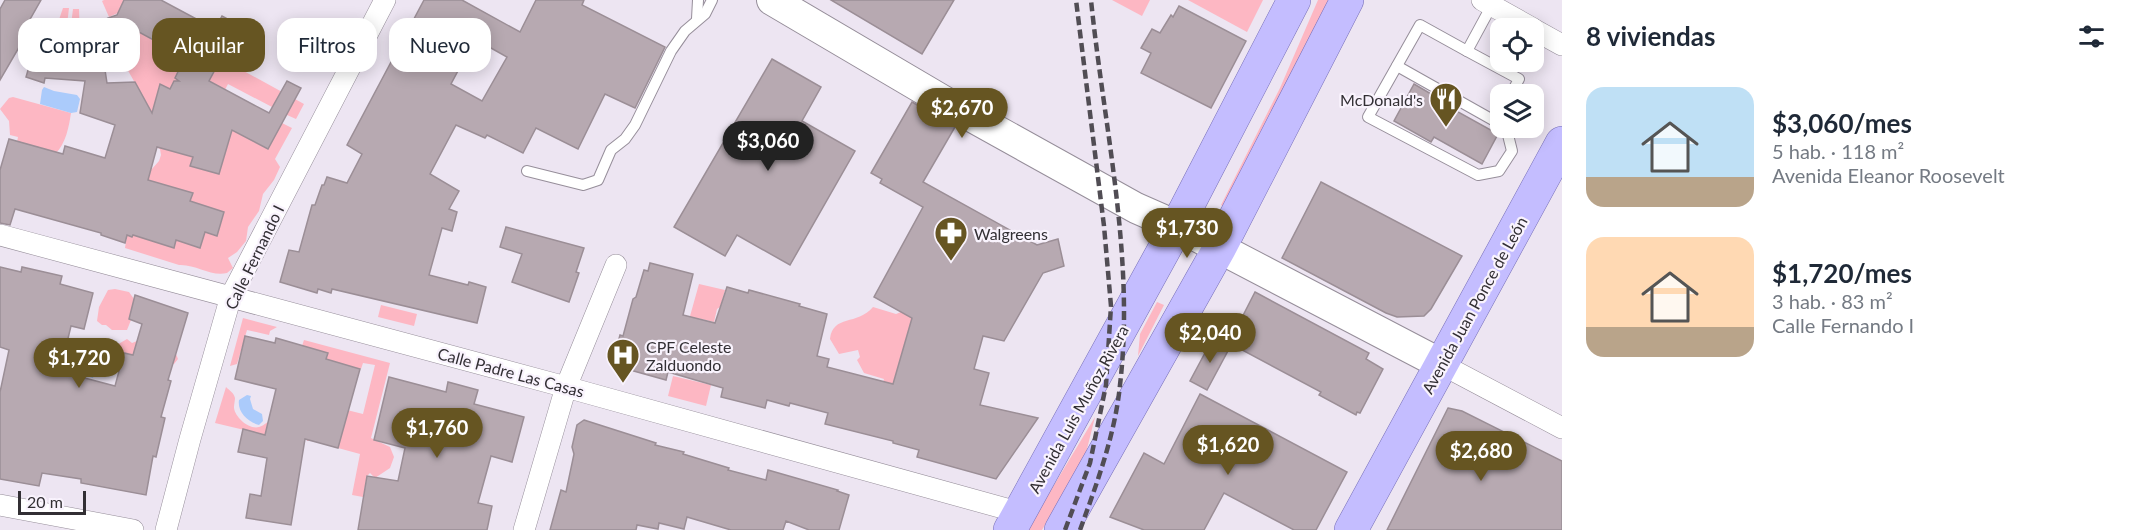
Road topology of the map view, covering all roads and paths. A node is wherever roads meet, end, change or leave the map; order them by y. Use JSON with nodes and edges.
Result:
{"nodes":[{"id":1,"x":385,"y":0,"type":"edge"},
{"id":2,"x":698,"y":0,"type":"edge"},
{"id":3,"x":712,"y":0,"type":"edge"},
{"id":4,"x":772,"y":0,"type":"edge"},
{"id":5,"x":1294,"y":0,"type":"edge"},
{"id":6,"x":1347,"y":0,"type":"edge"},
{"id":7,"x":1489,"y":2,"type":"edge"},
{"id":8,"x":1515,"y":18,"type":"edge"},
{"id":9,"x":697,"y":19,"type":"junction"},
{"id":10,"x":1544,"y":35,"type":"edge"},
{"id":11,"x":1562,"y":45,"type":"edge"},
{"id":12,"x":1467,"y":51,"type":"junction"},
{"id":13,"x":1397,"y":66,"type":"junction"},
{"id":14,"x":1517,"y":84,"type":"edge"},
{"id":15,"x":1490,"y":117,"type":"edge"},
{"id":16,"x":1509,"y":138,"type":"edge"},
{"id":17,"x":1562,"y":142,"type":"edge"},
{"id":18,"x":527,"y":171,"type":"dead end"},
{"id":19,"x":1177,"y":226,"type":"junction"},
{"id":20,"x":0,"y":235,"type":"edge"},
{"id":21,"x":1219,"y":249,"type":"junction"},
{"id":22,"x":615,"y":265,"type":"dead end"},
{"id":23,"x":231,"y":296,"type":"junction"},
{"id":24,"x":1442,"y":364,"type":"junction"},
{"id":25,"x":566,"y":387,"type":"junction"},
{"id":26,"x":1562,"y":428,"type":"edge"},
{"id":27,"x":0,"y":505,"type":"edge"},
{"id":28,"x":1016,"y":521,"type":"edge"},
{"id":29,"x":1070,"y":528,"type":"edge"},
{"id":30,"x":133,"y":530,"type":"edge"},
{"id":31,"x":166,"y":530,"type":"edge"},
{"id":32,"x":525,"y":530,"type":"edge"},
{"id":33,"x":1351,"y":530,"type":"edge"}],
"edges":[{"from":1,"to":23,"type":"street","name":"Calle Fernando I"},
{"from":2,"to":9,"type":"lane"},
{"from":3,"to":9,"type":"lane"},
{"from":4,"to":19,"type":"street"},
{"from":5,"to":19,"type":"main road","name":"Avenida Luis Muñoz Rivera"},
{"from":6,"to":21,"type":"main road"},
{"from":7,"to":8,"type":"street"},
{"from":7,"to":12,"type":"lane"},
{"from":9,"to":18,"type":"lane"},
{"from":10,"to":11,"type":"street"},
{"from":12,"to":13,"type":"lane"},
{"from":12,"to":14,"type":"lane"},
{"from":13,"to":15,"type":"lane"},
{"from":13,"to":16,"type":"lane"},
{"from":17,"to":24,"type":"main road","name":"Avenida Juan Ponce de León"},
{"from":19,"to":21,"type":"street"},
{"from":19,"to":28,"type":"main road","name":"Avenida Luis Muñoz Rivera"},
{"from":20,"to":23,"type":"street","name":"Calle Padre Las Casas"},
{"from":21,"to":24,"type":"street"},
{"from":21,"to":29,"type":"main road"},
{"from":22,"to":25,"type":"street"},
{"from":23,"to":25,"type":"street","name":"Calle Padre Las Casas"},
{"from":23,"to":31,"type":"street","name":"Calle Fernando I"},
{"from":24,"to":26,"type":"street"},
{"from":24,"to":33,"type":"main road","name":"Avenida Juan Ponce de León"},
{"from":25,"to":28,"type":"street","name":"Calle Padre Las Casas"},
{"from":25,"to":32,"type":"street"},
{"from":27,"to":30,"type":"street"}]}
